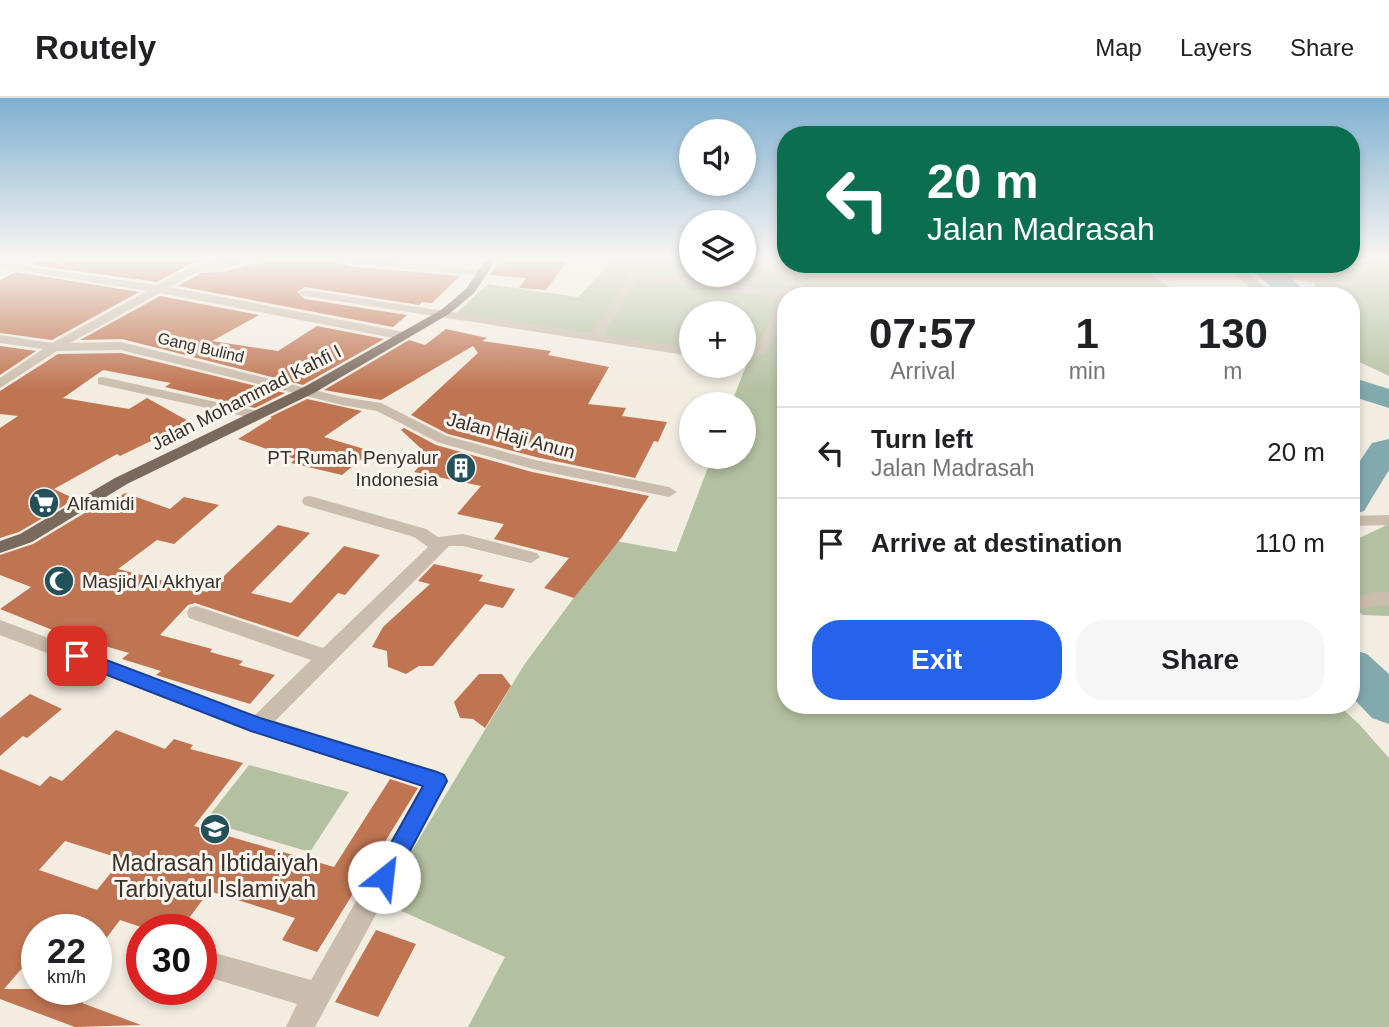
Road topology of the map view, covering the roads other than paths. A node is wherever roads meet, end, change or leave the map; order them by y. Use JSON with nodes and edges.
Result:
{"nodes":[{"id":1,"x":130,"y":303,"type":"edge"},
{"id":2,"x":246,"y":303,"type":"edge"},
{"id":3,"x":381,"y":303,"type":"edge"},
{"id":4,"x":455,"y":303,"type":"edge"},
{"id":5,"x":617,"y":303,"type":"edge"},
{"id":6,"x":445,"y":312,"type":"junction"},
{"id":7,"x":777,"y":317,"type":"edge"},
{"id":8,"x":404,"y":336,"type":"junction"},
{"id":9,"x":595,"y":337,"type":"junction"},
{"id":10,"x":0,"y":339,"type":"edge"},
{"id":11,"x":54,"y":347,"type":"junction"},
{"id":12,"x":679,"y":350,"type":"edge"},
{"id":13,"x":756,"y":354,"type":"edge"},
{"id":14,"x":103,"y":381,"type":"dead end"},
{"id":15,"x":0,"y":384,"type":"edge"},
{"id":16,"x":309,"y":390,"type":"junction"},
{"id":17,"x":257,"y":415,"type":"junction"},
{"id":18,"x":669,"y":492,"type":"dead end"},
{"id":19,"x":310,"y":502,"type":"dead end"},
{"id":20,"x":1389,"y":520,"type":"edge"},
{"id":21,"x":1360,"y":521,"type":"edge"},
{"id":22,"x":438,"y":545,"type":"junction"},
{"id":23,"x":0,"y":547,"type":"edge"},
{"id":24,"x":531,"y":556,"type":"dead end"},
{"id":25,"x":1389,"y":599,"type":"edge"},
{"id":26,"x":1360,"y":603,"type":"edge"},
{"id":27,"x":196,"y":613,"type":"dead end"},
{"id":28,"x":0,"y":627,"type":"edge"},
{"id":29,"x":327,"y":657,"type":"junction"},
{"id":30,"x":258,"y":725,"type":"junction"},
{"id":31,"x":217,"y":967,"type":"edge"},
{"id":32,"x":317,"y":996,"type":"junction"},
{"id":33,"x":300,"y":1027,"type":"edge"}],
"edges":[{"from":1,"to":11,"type":"street"},
{"from":2,"to":8,"type":"street"},
{"from":3,"to":6,"type":"street"},
{"from":4,"to":6,"type":"main road","name":"Jalan Mohammad Kahfi I"},
{"from":5,"to":9,"type":"street"},
{"from":6,"to":8,"type":"main road","name":"Jalan Mohammad Kahfi I"},
{"from":6,"to":9,"type":"street"},
{"from":7,"to":13,"type":"street"},
{"from":8,"to":16,"type":"main road","name":"Jalan Mohammad Kahfi I"},
{"from":9,"to":12,"type":"street"},
{"from":10,"to":11,"type":"street","name":"Gang Bulind"},
{"from":11,"to":15,"type":"street"},
{"from":11,"to":16,"type":"street","name":"Gang Bulind"},
{"from":14,"to":17,"type":"street"},
{"from":16,"to":17,"type":"main road","name":"Jalan Mohammad Kahfi I"},
{"from":16,"to":18,"type":"street","name":"Jalan Haji Anun"},
{"from":17,"to":23,"type":"main road","name":"Jalan Mohammad Kahfi I"},
{"from":19,"to":22,"type":"street"},
{"from":20,"to":21,"type":"street"},
{"from":22,"to":24,"type":"street"},
{"from":22,"to":29,"type":"street"},
{"from":25,"to":26,"type":"street"},
{"from":27,"to":29,"type":"street"},
{"from":28,"to":30,"type":"street"},
{"from":29,"to":30,"type":"street"},
{"from":30,"to":32,"type":"street"},
{"from":31,"to":32,"type":"street"},
{"from":32,"to":33,"type":"street"}]}
